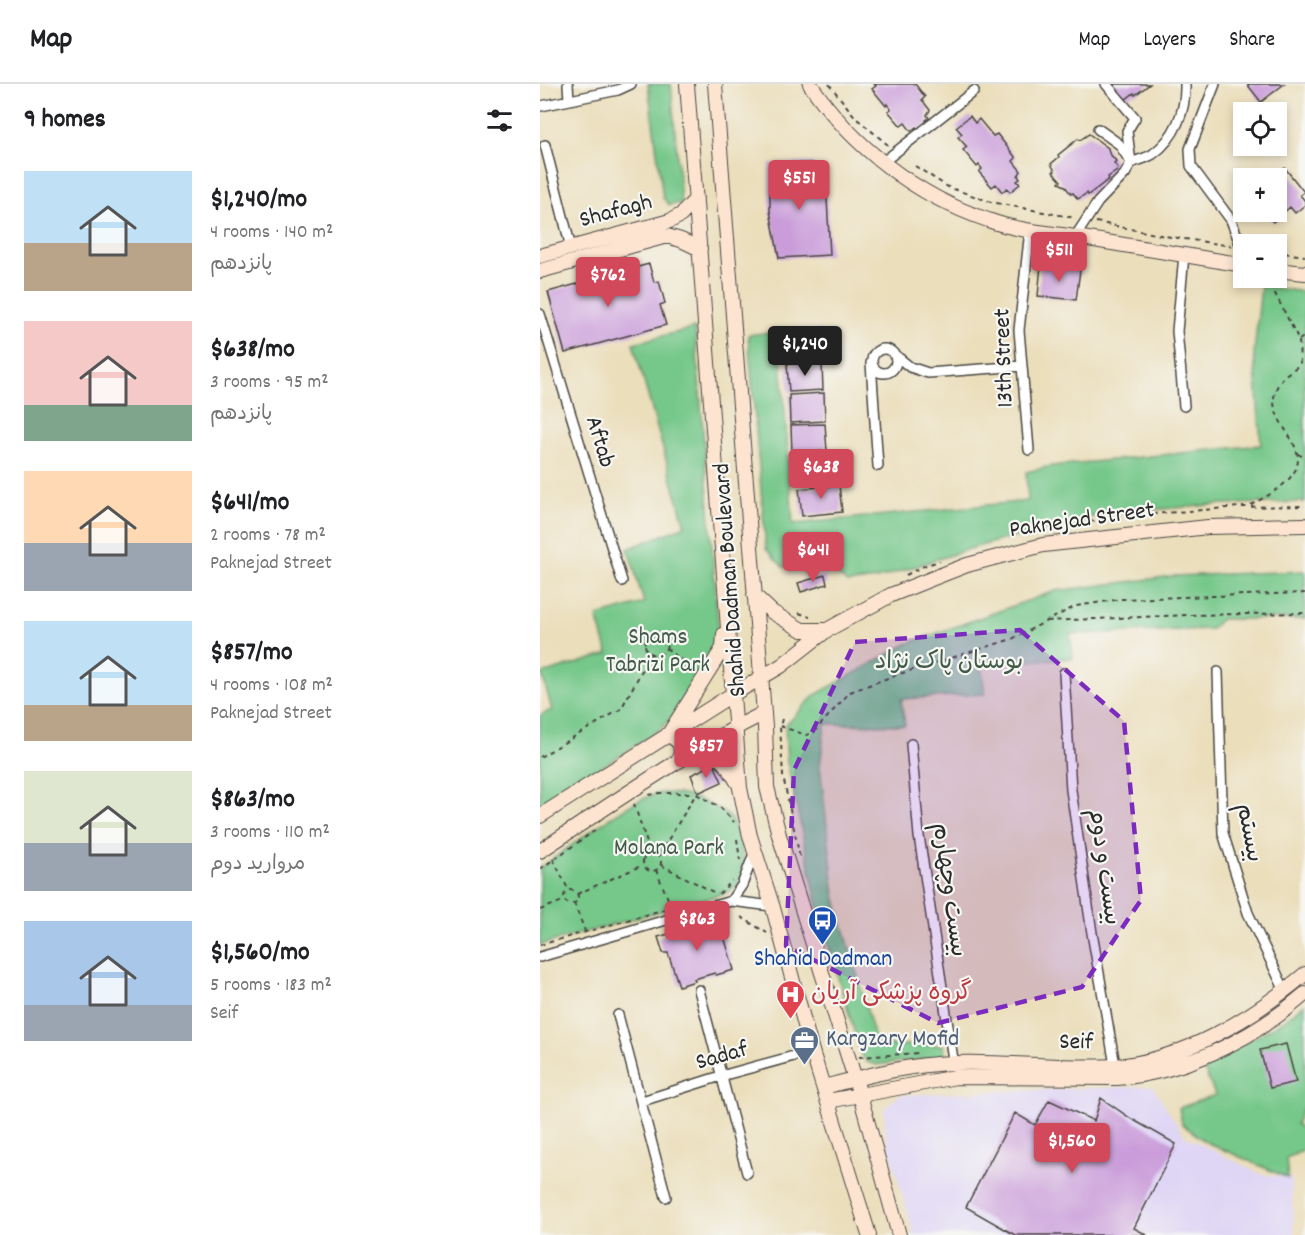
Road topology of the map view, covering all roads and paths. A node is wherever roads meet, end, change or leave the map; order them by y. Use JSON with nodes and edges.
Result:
{"nodes":[{"id":1,"x":568,"y":84,"type":"edge"},
{"id":2,"x":631,"y":84,"type":"edge"},
{"id":3,"x":687,"y":84,"type":"edge"},
{"id":4,"x":715,"y":84,"type":"edge"},
{"id":5,"x":810,"y":84,"type":"edge"},
{"id":6,"x":829,"y":84,"type":"edge"},
{"id":7,"x":1106,"y":84,"type":"edge"},
{"id":8,"x":1185,"y":84,"type":"edge"},
{"id":9,"x":1215,"y":84,"type":"edge"},
{"id":10,"x":974,"y":91,"type":"dead end"},
{"id":11,"x":569,"y":100,"type":"junction"},
{"id":12,"x":541,"y":106,"type":"edge"},
{"id":13,"x":1098,"y":129,"type":"dead end"},
{"id":14,"x":545,"y":145,"type":"dead end"},
{"id":15,"x":892,"y":149,"type":"dead end"},
{"id":16,"x":884,"y":162,"type":"junction"},
{"id":17,"x":1131,"y":163,"type":"junction"},
{"id":18,"x":696,"y":199,"type":"junction"},
{"id":19,"x":1030,"y":230,"type":"junction"},
{"id":20,"x":1236,"y":234,"type":"edge"},
{"id":21,"x":1075,"y":237,"type":"junction"},
{"id":22,"x":571,"y":248,"type":"junction"},
{"id":23,"x":700,"y":249,"type":"junction"},
{"id":24,"x":1287,"y":254,"type":"edge"},
{"id":25,"x":1185,"y":255,"type":"junction"},
{"id":26,"x":540,"y":256,"type":"edge"},
{"id":27,"x":1305,"y":256,"type":"edge"},
{"id":28,"x":575,"y":262,"type":"junction"},
{"id":29,"x":1233,"y":263,"type":"edge"},
{"id":30,"x":1287,"y":271,"type":"edge"},
{"id":31,"x":540,"y":272,"type":"edge"},
{"id":32,"x":1305,"y":273,"type":"edge"},
{"id":33,"x":1272,"y":288,"type":"edge"},
{"id":34,"x":540,"y":314,"type":"edge"},
{"id":35,"x":1305,"y":336,"type":"edge"},
{"id":36,"x":1299,"y":340,"type":"junction"},
{"id":37,"x":895,"y":355,"type":"junction"},
{"id":38,"x":871,"y":363,"type":"junction"},
{"id":39,"x":1022,"y":366,"type":"junction"},
{"id":40,"x":1184,"y":406,"type":"dead end"},
{"id":41,"x":1029,"y":450,"type":"dead end"},
{"id":42,"x":1298,"y":454,"type":"junction"},
{"id":43,"x":1305,"y":458,"type":"edge"},
{"id":44,"x":878,"y":466,"type":"dead end"},
{"id":45,"x":1305,"y":506,"type":"edge"},
{"id":46,"x":1249,"y":507,"type":"junction"},
{"id":47,"x":1305,"y":525,"type":"edge"},
{"id":48,"x":1064,"y":532,"type":"dead end"},
{"id":49,"x":948,"y":560,"type":"dead end"},
{"id":50,"x":906,"y":575,"type":"dead end"},
{"id":51,"x":622,"y":581,"type":"dead end"},
{"id":52,"x":1305,"y":592,"type":"edge"},
{"id":53,"x":754,"y":595,"type":"junction"},
{"id":54,"x":727,"y":605,"type":"junction"},
{"id":55,"x":797,"y":612,"type":"dead end"},
{"id":56,"x":1305,"y":613,"type":"edge"},
{"id":57,"x":1046,"y":621,"type":"junction"},
{"id":58,"x":823,"y":625,"type":"junction"},
{"id":59,"x":666,"y":648,"type":"junction"},
{"id":60,"x":651,"y":654,"type":"junction"},
{"id":61,"x":692,"y":668,"type":"dead end"},
{"id":62,"x":1218,"y":672,"type":"dead end"},
{"id":63,"x":1064,"y":673,"type":"dead end"},
{"id":64,"x":761,"y":678,"type":"junction"},
{"id":65,"x":733,"y":694,"type":"junction"},
{"id":66,"x":764,"y":713,"type":"junction"},
{"id":67,"x":782,"y":719,"type":"dead end"},
{"id":68,"x":780,"y":726,"type":"junction"},
{"id":69,"x":735,"y":727,"type":"junction"},
{"id":70,"x":668,"y":734,"type":"junction"},
{"id":71,"x":911,"y":744,"type":"dead end"},
{"id":72,"x":694,"y":752,"type":"junction"},
{"id":73,"x":540,"y":757,"type":"edge"},
{"id":74,"x":679,"y":761,"type":"junction"},
{"id":75,"x":740,"y":788,"type":"junction"},
{"id":76,"x":696,"y":794,"type":"junction"},
{"id":77,"x":540,"y":816,"type":"edge"},
{"id":78,"x":734,"y":822,"type":"dead end"},
{"id":79,"x":598,"y":828,"type":"dead end"},
{"id":80,"x":736,"y":833,"type":"dead end"},
{"id":81,"x":755,"y":850,"type":"junction"},
{"id":82,"x":540,"y":851,"type":"edge"},
{"id":83,"x":650,"y":852,"type":"junction"},
{"id":84,"x":659,"y":855,"type":"junction"},
{"id":85,"x":553,"y":859,"type":"junction"},
{"id":86,"x":801,"y":864,"type":"dead end"},
{"id":87,"x":643,"y":865,"type":"junction"},
{"id":88,"x":661,"y":866,"type":"junction"},
{"id":89,"x":739,"y":866,"type":"dead end"},
{"id":90,"x":540,"y":868,"type":"edge"},
{"id":91,"x":656,"y":870,"type":"junction"},
{"id":92,"x":738,"y":876,"type":"dead end"},
{"id":93,"x":568,"y":891,"type":"junction"},
{"id":94,"x":577,"y":894,"type":"junction"},
{"id":95,"x":718,"y":895,"type":"junction"},
{"id":96,"x":709,"y":897,"type":"dead end"},
{"id":97,"x":565,"y":900,"type":"junction"},
{"id":98,"x":731,"y":901,"type":"junction"},
{"id":99,"x":574,"y":903,"type":"junction"},
{"id":100,"x":680,"y":904,"type":"dead end"},
{"id":101,"x":772,"y":906,"type":"junction"},
{"id":102,"x":671,"y":907,"type":"junction"},
{"id":103,"x":540,"y":910,"type":"edge"},
{"id":104,"x":741,"y":917,"type":"dead end"},
{"id":105,"x":585,"y":932,"type":"junction"},
{"id":106,"x":767,"y":933,"type":"dead end"},
{"id":107,"x":540,"y":945,"type":"edge"},
{"id":108,"x":540,"y":957,"type":"edge"},
{"id":109,"x":1305,"y":974,"type":"edge"},
{"id":110,"x":699,"y":990,"type":"dead end"},
{"id":111,"x":1285,"y":991,"type":"junction"},
{"id":112,"x":1305,"y":994,"type":"edge"},
{"id":113,"x":1292,"y":1005,"type":"junction"},
{"id":114,"x":618,"y":1015,"type":"dead end"},
{"id":115,"x":812,"y":1051,"type":"junction"},
{"id":116,"x":929,"y":1052,"type":"dead end"},
{"id":117,"x":858,"y":1062,"type":"dead end"},
{"id":118,"x":954,"y":1062,"type":"junction"},
{"id":119,"x":1116,"y":1072,"type":"junction"},
{"id":120,"x":721,"y":1076,"type":"junction"},
{"id":121,"x":956,"y":1077,"type":"junction"},
{"id":122,"x":855,"y":1079,"type":"junction"},
{"id":123,"x":824,"y":1087,"type":"junction"},
{"id":124,"x":860,"y":1095,"type":"junction"},
{"id":125,"x":642,"y":1101,"type":"junction"},
{"id":126,"x":828,"y":1101,"type":"junction"},
{"id":127,"x":747,"y":1173,"type":"dead end"},
{"id":128,"x":666,"y":1197,"type":"dead end"},
{"id":129,"x":869,"y":1235,"type":"edge"},
{"id":130,"x":899,"y":1235,"type":"edge"}],
"edges":[{"from":1,"to":11,"type":"street"},
{"from":2,"to":11,"type":"street"},
{"from":3,"to":18,"type":"main road","name":"Shahid Dadman Boulevard"},
{"from":4,"to":53,"type":"main road","name":"Shahid Dadman Boulevard"},
{"from":5,"to":16,"type":"main road"},
{"from":6,"to":15,"type":"path"},
{"from":7,"to":17,"type":"street"},
{"from":8,"to":17,"type":"street"},
{"from":9,"to":20,"type":"street"},
{"from":10,"to":16,"type":"street"},
{"from":11,"to":12,"type":"street"},
{"from":13,"to":17,"type":"street"},
{"from":14,"to":22,"type":"street"},
{"from":16,"to":19,"type":"main road"},
{"from":17,"to":21,"type":"street"},
{"from":18,"to":22,"type":"main road","name":"Shafagh"},
{"from":18,"to":23,"type":"main road","name":"Shahid Dadman Boulevard"},
{"from":19,"to":21,"type":"main road"},
{"from":19,"to":39,"type":"street","name":"13th Street"},
{"from":21,"to":25,"type":"main road"},
{"from":22,"to":26,"type":"main road","name":"Shafagh"},
{"from":22,"to":28,"type":"main road"},
{"from":23,"to":28,"type":"main road","name":"Shafagh"},
{"from":23,"to":54,"type":"main road","name":"Shahid Dadman Boulevard"},
{"from":24,"to":27,"type":"path"},
{"from":25,"to":29,"type":"main road"},
{"from":25,"to":40,"type":"street"},
{"from":28,"to":31,"type":"main road","name":"Shafagh"},
{"from":30,"to":32,"type":"main road"},
{"from":33,"to":36,"type":"path"},
{"from":34,"to":51,"type":"street","name":"Aftab"},
{"from":35,"to":36,"type":"path"},
{"from":36,"to":42,"type":"path"},
{"from":37,"to":38,"type":"street"},
{"from":37,"to":38,"type":"street"},
{"from":37,"to":39,"type":"street"},
{"from":38,"to":44,"type":"street"},
{"from":39,"to":41,"type":"street","name":"13th Street"},
{"from":42,"to":43,"type":"path"},
{"from":42,"to":46,"type":"path"},
{"from":45,"to":46,"type":"path"},
{"from":46,"to":48,"type":"path"},
{"from":47,"to":58,"type":"main road","name":"Paknejad Street"},
{"from":49,"to":50,"type":"path"},
{"from":52,"to":57,"type":"path"},
{"from":53,"to":58,"type":"main road"},
{"from":53,"to":64,"type":"main road","name":"Shahid Dadman Boulevard"},
{"from":54,"to":65,"type":"main road","name":"Shahid Dadman Boulevard"},
{"from":54,"to":70,"type":"main road"},
{"from":55,"to":58,"type":"path"},
{"from":56,"to":57,"type":"path"},
{"from":57,"to":68,"type":"path"},
{"from":58,"to":64,"type":"main road","name":"Paknejad Street"},
{"from":59,"to":60,"type":"path"},
{"from":59,"to":60,"type":"path"},
{"from":59,"to":61,"type":"path"},
{"from":60,"to":73,"type":"path"},
{"from":62,"to":111,"type":"street","name":"بیستم"},
{"from":63,"to":119,"type":"street","name":"بیست و دوم"},
{"from":64,"to":65,"type":"main road","name":"Paknejad Street"},
{"from":64,"to":66,"type":"main road","name":"Shahid Dadman Boulevard"},
{"from":65,"to":69,"type":"main road","name":"Shahid Dadman Boulevard"},
{"from":65,"to":70,"type":"main road","name":"Paknejad Street"},
{"from":66,"to":69,"type":"main road"},
{"from":66,"to":122,"type":"main road","name":"Shahid Dadman Boulevard"},
{"from":67,"to":68,"type":"path"},
{"from":68,"to":86,"type":"path"},
{"from":69,"to":72,"type":"main road"},
{"from":69,"to":75,"type":"main road","name":"Shahid Dadman Boulevard"},
{"from":70,"to":74,"type":"main road"},
{"from":70,"to":77,"type":"main road","name":"Paknejad Street"},
{"from":71,"to":118,"type":"street","name":"بیست وچهارم"},
{"from":72,"to":74,"type":"main road"},
{"from":72,"to":75,"type":"main road"},
{"from":74,"to":82,"type":"main road"},
{"from":75,"to":81,"type":"main road","name":"Shahid Dadman Boulevard"},
{"from":76,"to":78,"type":"path"},
{"from":76,"to":83,"type":"path"},
{"from":76,"to":84,"type":"path"},
{"from":79,"to":85,"type":"path"},
{"from":80,"to":89,"type":"path"},
{"from":81,"to":98,"type":"street"},
{"from":81,"to":101,"type":"main road","name":"Shahid Dadman Boulevard"},
{"from":83,"to":84,"type":"path"},
{"from":83,"to":87,"type":"path"},
{"from":84,"to":88,"type":"path"},
{"from":85,"to":90,"type":"path"},
{"from":85,"to":93,"type":"path"},
{"from":87,"to":91,"type":"path"},
{"from":87,"to":94,"type":"path"},
{"from":88,"to":91,"type":"path"},
{"from":88,"to":95,"type":"path"},
{"from":91,"to":102,"type":"path"},
{"from":92,"to":95,"type":"path"},
{"from":93,"to":94,"type":"path"},
{"from":93,"to":97,"type":"path"},
{"from":94,"to":99,"type":"path"},
{"from":95,"to":96,"type":"path"},
{"from":97,"to":99,"type":"path"},
{"from":97,"to":103,"type":"path"},
{"from":98,"to":101,"type":"street"},
{"from":98,"to":108,"type":"street"},
{"from":99,"to":105,"type":"path"},
{"from":100,"to":102,"type":"path"},
{"from":101,"to":115,"type":"main road","name":"Shahid Dadman Boulevard"},
{"from":102,"to":105,"type":"path"},
{"from":104,"to":106,"type":"path"},
{"from":105,"to":107,"type":"path"},
{"from":109,"to":111,"type":"main road","name":"Seif"},
{"from":110,"to":120,"type":"street"},
{"from":111,"to":113,"type":"main road"},
{"from":111,"to":119,"type":"main road","name":"Seif"},
{"from":112,"to":113,"type":"main road","name":"Seif"},
{"from":113,"to":119,"type":"main road","name":"Seif"},
{"from":114,"to":125,"type":"street"},
{"from":115,"to":120,"type":"street","name":"Sadaf"},
{"from":115,"to":123,"type":"main road","name":"Shahid Dadman Boulevard"},
{"from":116,"to":117,"type":"path"},
{"from":118,"to":119,"type":"main road","name":"Seif"},
{"from":118,"to":121,"type":"street","name":"بیست وچهارم"},
{"from":118,"to":122,"type":"main road","name":"Seif"},
{"from":119,"to":121,"type":"main road","name":"Seif"},
{"from":120,"to":125,"type":"street","name":"Sadaf"},
{"from":120,"to":127,"type":"street"},
{"from":121,"to":124,"type":"main road","name":"Seif"},
{"from":122,"to":123,"type":"main road","name":"Seif"},
{"from":122,"to":124,"type":"main road","name":"Shahid Dadman Boulevard"},
{"from":123,"to":126,"type":"main road","name":"Shahid Dadman Boulevard"},
{"from":124,"to":126,"type":"main road","name":"Seif"},
{"from":124,"to":130,"type":"main road","name":"Shahid Dadman Boulevard"},
{"from":125,"to":128,"type":"street"},
{"from":126,"to":129,"type":"main road","name":"Shahid Dadman Boulevard"}]}
